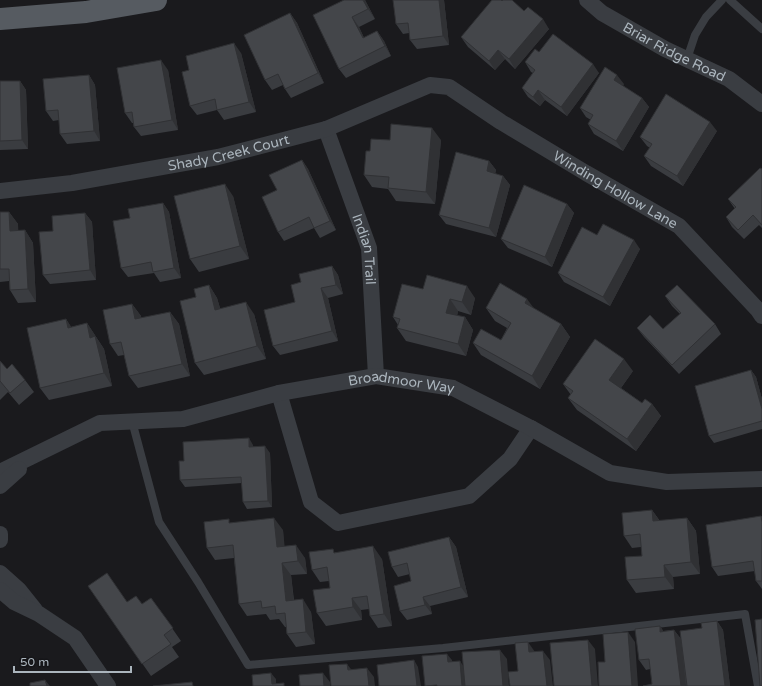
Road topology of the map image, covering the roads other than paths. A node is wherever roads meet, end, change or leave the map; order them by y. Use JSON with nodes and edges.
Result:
{"nodes":[{"id":1,"x":156,"y":0,"type":"edge"},
{"id":2,"x":587,"y":0,"type":"edge"},
{"id":3,"x":722,"y":0,"type":"edge"},
{"id":4,"x":730,"y":0,"type":"edge"},
{"id":5,"x":0,"y":19,"type":"edge"},
{"id":6,"x":762,"y":28,"type":"edge"},
{"id":7,"x":687,"y":59,"type":"junction"},
{"id":8,"x":449,"y":87,"type":"joint"},
{"id":9,"x":762,"y":104,"type":"edge"},
{"id":10,"x":326,"y":129,"type":"junction"},
{"id":11,"x":0,"y":191,"type":"edge"},
{"id":12,"x":762,"y":316,"type":"edge"},
{"id":13,"x":376,"y":376,"type":"junction"},
{"id":14,"x":279,"y":393,"type":"junction"},
{"id":15,"x":132,"y":421,"type":"junction"},
{"id":16,"x":531,"y":428,"type":"junction"},
{"id":17,"x":32,"y":457,"type":"junction"},
{"id":18,"x":0,"y":472,"type":"edge"},
{"id":19,"x":762,"y":479,"type":"edge"},
{"id":20,"x":0,"y":486,"type":"edge"},
{"id":21,"x":0,"y":534,"type":"edge"},
{"id":22,"x":0,"y":540,"type":"edge"},
{"id":23,"x":0,"y":573,"type":"edge"},
{"id":24,"x":0,"y":590,"type":"edge"},
{"id":25,"x":39,"y":614,"type":"junction"},
{"id":26,"x":108,"y":686,"type":"edge"},
{"id":27,"x":758,"y":686,"type":"edge"}],
"edges":[{"from":1,"to":5,"type":"main road"},
{"from":2,"to":7,"type":"street","name":"Briar Ridge Road"},
{"from":3,"to":7,"type":"lane"},
{"from":4,"to":6,"type":"lane"},
{"from":7,"to":9,"type":"street","name":"Briar Ridge Road"},
{"from":8,"to":10,"type":"street","name":"Shady Creek Court"},
{"from":8,"to":12,"type":"street","name":"Winding Hollow Lane"},
{"from":10,"to":11,"type":"street","name":"Shady Creek Court"},
{"from":10,"to":13,"type":"street","name":"Indian Trail"},
{"from":13,"to":14,"type":"street","name":"Broadmoor Way"},
{"from":13,"to":16,"type":"street","name":"Broadmoor Way"},
{"from":14,"to":15,"type":"street","name":"Broadmoor Way"},
{"from":14,"to":16,"type":"street"},
{"from":15,"to":17,"type":"street","name":"Broadmoor Way"},
{"from":15,"to":27,"type":"lane"},
{"from":16,"to":19,"type":"street","name":"Broadmoor Way"},
{"from":17,"to":18,"type":"street","name":"Broadmoor Way"},
{"from":17,"to":20,"type":"street","name":"Broadmoor Way"},
{"from":21,"to":22,"type":"street"},
{"from":23,"to":25,"type":"street"},
{"from":24,"to":25,"type":"street"},
{"from":25,"to":26,"type":"street"}]}
